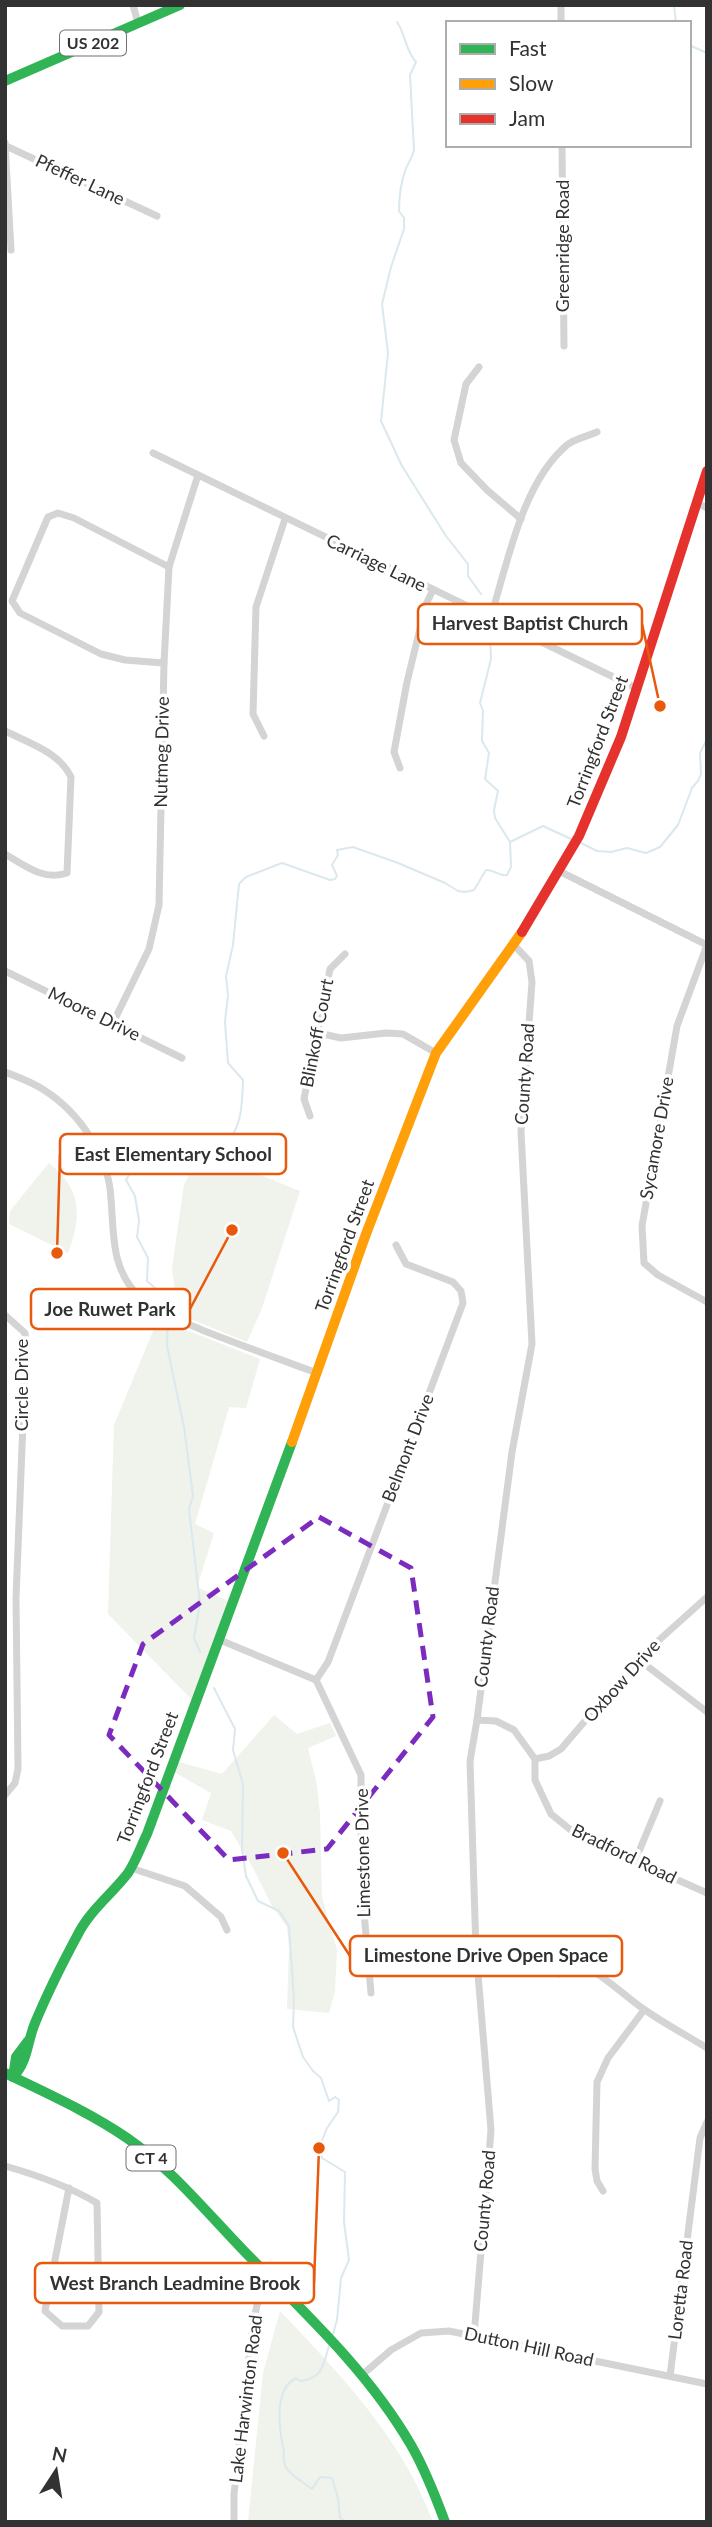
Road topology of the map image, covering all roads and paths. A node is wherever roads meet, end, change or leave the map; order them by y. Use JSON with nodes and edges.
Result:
{"nodes":[{"id":1,"x":133,"y":5,"type":"edge"},
{"id":2,"x":180,"y":5,"type":"edge"},
{"id":3,"x":139,"y":23,"type":"junction"},
{"id":4,"x":5,"y":81,"type":"edge"},
{"id":5,"x":5,"y":144,"type":"edge"},
{"id":6,"x":562,"y":147,"type":"edge"},
{"id":7,"x":157,"y":216,"type":"dead end"},
{"id":8,"x":11,"y":250,"type":"dead end"},
{"id":9,"x":564,"y":346,"type":"dead end"},
{"id":10,"x":479,"y":367,"type":"dead end"},
{"id":11,"x":597,"y":432,"type":"dead end"},
{"id":12,"x":153,"y":453,"type":"dead end"},
{"id":13,"x":707,"y":471,"type":"edge"},
{"id":14,"x":198,"y":475,"type":"junction"},
{"id":15,"x":702,"y":506,"type":"edge"},
{"id":16,"x":285,"y":519,"type":"junction"},
{"id":17,"x":521,"y":519,"type":"junction"},
{"id":18,"x":169,"y":567,"type":"junction"},
{"id":19,"x":433,"y":590,"type":"junction"},
{"id":20,"x":491,"y":616,"type":"junction"},
{"id":21,"x":164,"y":663,"type":"junction"},
{"id":22,"x":638,"y":689,"type":"junction"},
{"id":23,"x":5,"y":731,"type":"edge"},
{"id":24,"x":264,"y":736,"type":"dead end"},
{"id":25,"x":400,"y":768,"type":"dead end"},
{"id":26,"x":5,"y":854,"type":"edge"},
{"id":27,"x":559,"y":871,"type":"junction"},
{"id":28,"x":514,"y":945,"type":"junction"},
{"id":29,"x":707,"y":945,"type":"edge"},
{"id":30,"x":345,"y":954,"type":"dead end"},
{"id":31,"x":5,"y":971,"type":"edge"},
{"id":32,"x":113,"y":1023,"type":"junction"},
{"id":33,"x":318,"y":1033,"type":"junction"},
{"id":34,"x":436,"y":1053,"type":"junction"},
{"id":35,"x":181,"y":1058,"type":"dead end"},
{"id":36,"x":5,"y":1072,"type":"edge"},
{"id":37,"x":310,"y":1116,"type":"dead end"},
{"id":38,"x":396,"y":1245,"type":"dead end"},
{"id":39,"x":707,"y":1302,"type":"edge"},
{"id":40,"x":5,"y":1315,"type":"edge"},
{"id":41,"x":317,"y":1373,"type":"junction"},
{"id":42,"x":707,"y":1597,"type":"edge"},
{"id":43,"x":220,"y":1640,"type":"junction"},
{"id":44,"x":638,"y":1659,"type":"junction"},
{"id":45,"x":316,"y":1680,"type":"junction"},
{"id":46,"x":707,"y":1712,"type":"edge"},
{"id":47,"x":477,"y":1720,"type":"junction"},
{"id":48,"x":535,"y":1759,"type":"junction"},
{"id":49,"x":5,"y":1795,"type":"edge"},
{"id":50,"x":660,"y":1801,"type":"dead end"},
{"id":51,"x":635,"y":1861,"type":"junction"},
{"id":52,"x":131,"y":1868,"type":"junction"},
{"id":53,"x":707,"y":1893,"type":"edge"},
{"id":54,"x":228,"y":1930,"type":"dead end"},
{"id":55,"x":561,"y":1947,"type":"dead end"},
{"id":56,"x":561,"y":1960,"type":"junction"},
{"id":57,"x":559,"y":1974,"type":"dead end"},
{"id":58,"x":371,"y":1993,"type":"dead end"},
{"id":59,"x":644,"y":2010,"type":"junction"},
{"id":60,"x":707,"y":2048,"type":"edge"},
{"id":61,"x":9,"y":2075,"type":"edge"},
{"id":62,"x":707,"y":2122,"type":"edge"},
{"id":63,"x":5,"y":2166,"type":"edge"},
{"id":64,"x":69,"y":2188,"type":"junction"},
{"id":65,"x":603,"y":2191,"type":"dead end"},
{"id":66,"x":271,"y":2279,"type":"junction"},
{"id":67,"x":474,"y":2336,"type":"junction"},
{"id":68,"x":362,"y":2375,"type":"junction"},
{"id":69,"x":670,"y":2376,"type":"junction"},
{"id":70,"x":707,"y":2384,"type":"edge"},
{"id":71,"x":234,"y":2522,"type":"edge"},
{"id":72,"x":445,"y":2522,"type":"edge"}],
"edges":[{"from":1,"to":3,"type":"street"},
{"from":2,"to":3,"type":"main road","number":"US 202"},
{"from":3,"to":4,"type":"main road","number":"US 202"},
{"from":5,"to":7,"type":"street","name":"Pfeffer Lane"},
{"from":5,"to":8,"type":"street"},
{"from":6,"to":9,"type":"street","name":"Greenridge Road"},
{"from":10,"to":17,"type":"street"},
{"from":11,"to":17,"type":"street"},
{"from":12,"to":14,"type":"street","name":"Carriage Lane"},
{"from":13,"to":15,"type":"main road","name":"Torringford Street"},
{"from":14,"to":16,"type":"street","name":"Carriage Lane"},
{"from":14,"to":18,"type":"street","name":"Nutmeg Drive"},
{"from":15,"to":22,"type":"main road","name":"Torringford Street"},
{"from":16,"to":19,"type":"street","name":"Carriage Lane"},
{"from":16,"to":24,"type":"street"},
{"from":17,"to":20,"type":"street"},
{"from":18,"to":21,"type":"street","name":"Nutmeg Drive"},
{"from":18,"to":21,"type":"street"},
{"from":19,"to":20,"type":"street","name":"Carriage Lane"},
{"from":19,"to":25,"type":"street"},
{"from":20,"to":22,"type":"street","name":"Carriage Lane"},
{"from":21,"to":32,"type":"street","name":"Nutmeg Drive"},
{"from":22,"to":27,"type":"main road","name":"Torringford Street"},
{"from":23,"to":26,"type":"street"},
{"from":27,"to":28,"type":"main road","name":"Torringford Street"},
{"from":27,"to":29,"type":"street"},
{"from":28,"to":34,"type":"main road","name":"Torringford Street"},
{"from":28,"to":47,"type":"street","name":"County Road"},
{"from":29,"to":39,"type":"street","name":"Sycamore Drive"},
{"from":30,"to":33,"type":"street","name":"Blinkoff Court"},
{"from":31,"to":32,"type":"street","name":"Moore Drive"},
{"from":32,"to":35,"type":"street","name":"Moore Drive"},
{"from":33,"to":34,"type":"street"},
{"from":33,"to":37,"type":"street","name":"Blinkoff Court"},
{"from":34,"to":41,"type":"main road","name":"Torringford Street"},
{"from":36,"to":41,"type":"street"},
{"from":38,"to":45,"type":"street","name":"Belmont Drive"},
{"from":40,"to":49,"type":"street","name":"Circle Drive"},
{"from":41,"to":43,"type":"main road","name":"Torringford Street"},
{"from":42,"to":44,"type":"street","name":"Oxbow Drive"},
{"from":43,"to":45,"type":"street"},
{"from":43,"to":52,"type":"main road","name":"Torringford Street"},
{"from":44,"to":46,"type":"street"},
{"from":44,"to":48,"type":"street","name":"Oxbow Drive"},
{"from":45,"to":58,"type":"street","name":"Limestone Drive"},
{"from":47,"to":48,"type":"street","name":"Bradford Road"},
{"from":47,"to":67,"type":"street","name":"County Road"},
{"from":48,"to":51,"type":"street","name":"Bradford Road"},
{"from":50,"to":51,"type":"street"},
{"from":51,"to":53,"type":"street","name":"Bradford Road"},
{"from":52,"to":54,"type":"street"},
{"from":52,"to":61,"type":"main road","name":"Torringford Street"},
{"from":55,"to":56,"type":"street"},
{"from":56,"to":57,"type":"street"},
{"from":56,"to":59,"type":"street"},
{"from":59,"to":60,"type":"street"},
{"from":59,"to":65,"type":"street"},
{"from":61,"to":66,"type":"main road","number":"CT 4"},
{"from":62,"to":69,"type":"street","name":"Loretta Road"},
{"from":63,"to":64,"type":"street"},
{"from":64,"to":64,"type":"street"},
{"from":66,"to":68,"type":"main road","number":"CT 4"},
{"from":66,"to":71,"type":"street","name":"Lake Harwinton Road"},
{"from":67,"to":68,"type":"street","name":"Dutton Hill Road"},
{"from":67,"to":69,"type":"street","name":"Dutton Hill Road"},
{"from":68,"to":72,"type":"main road","number":"CT 4"},
{"from":69,"to":70,"type":"street","name":"Dutton Hill Road"}]}
